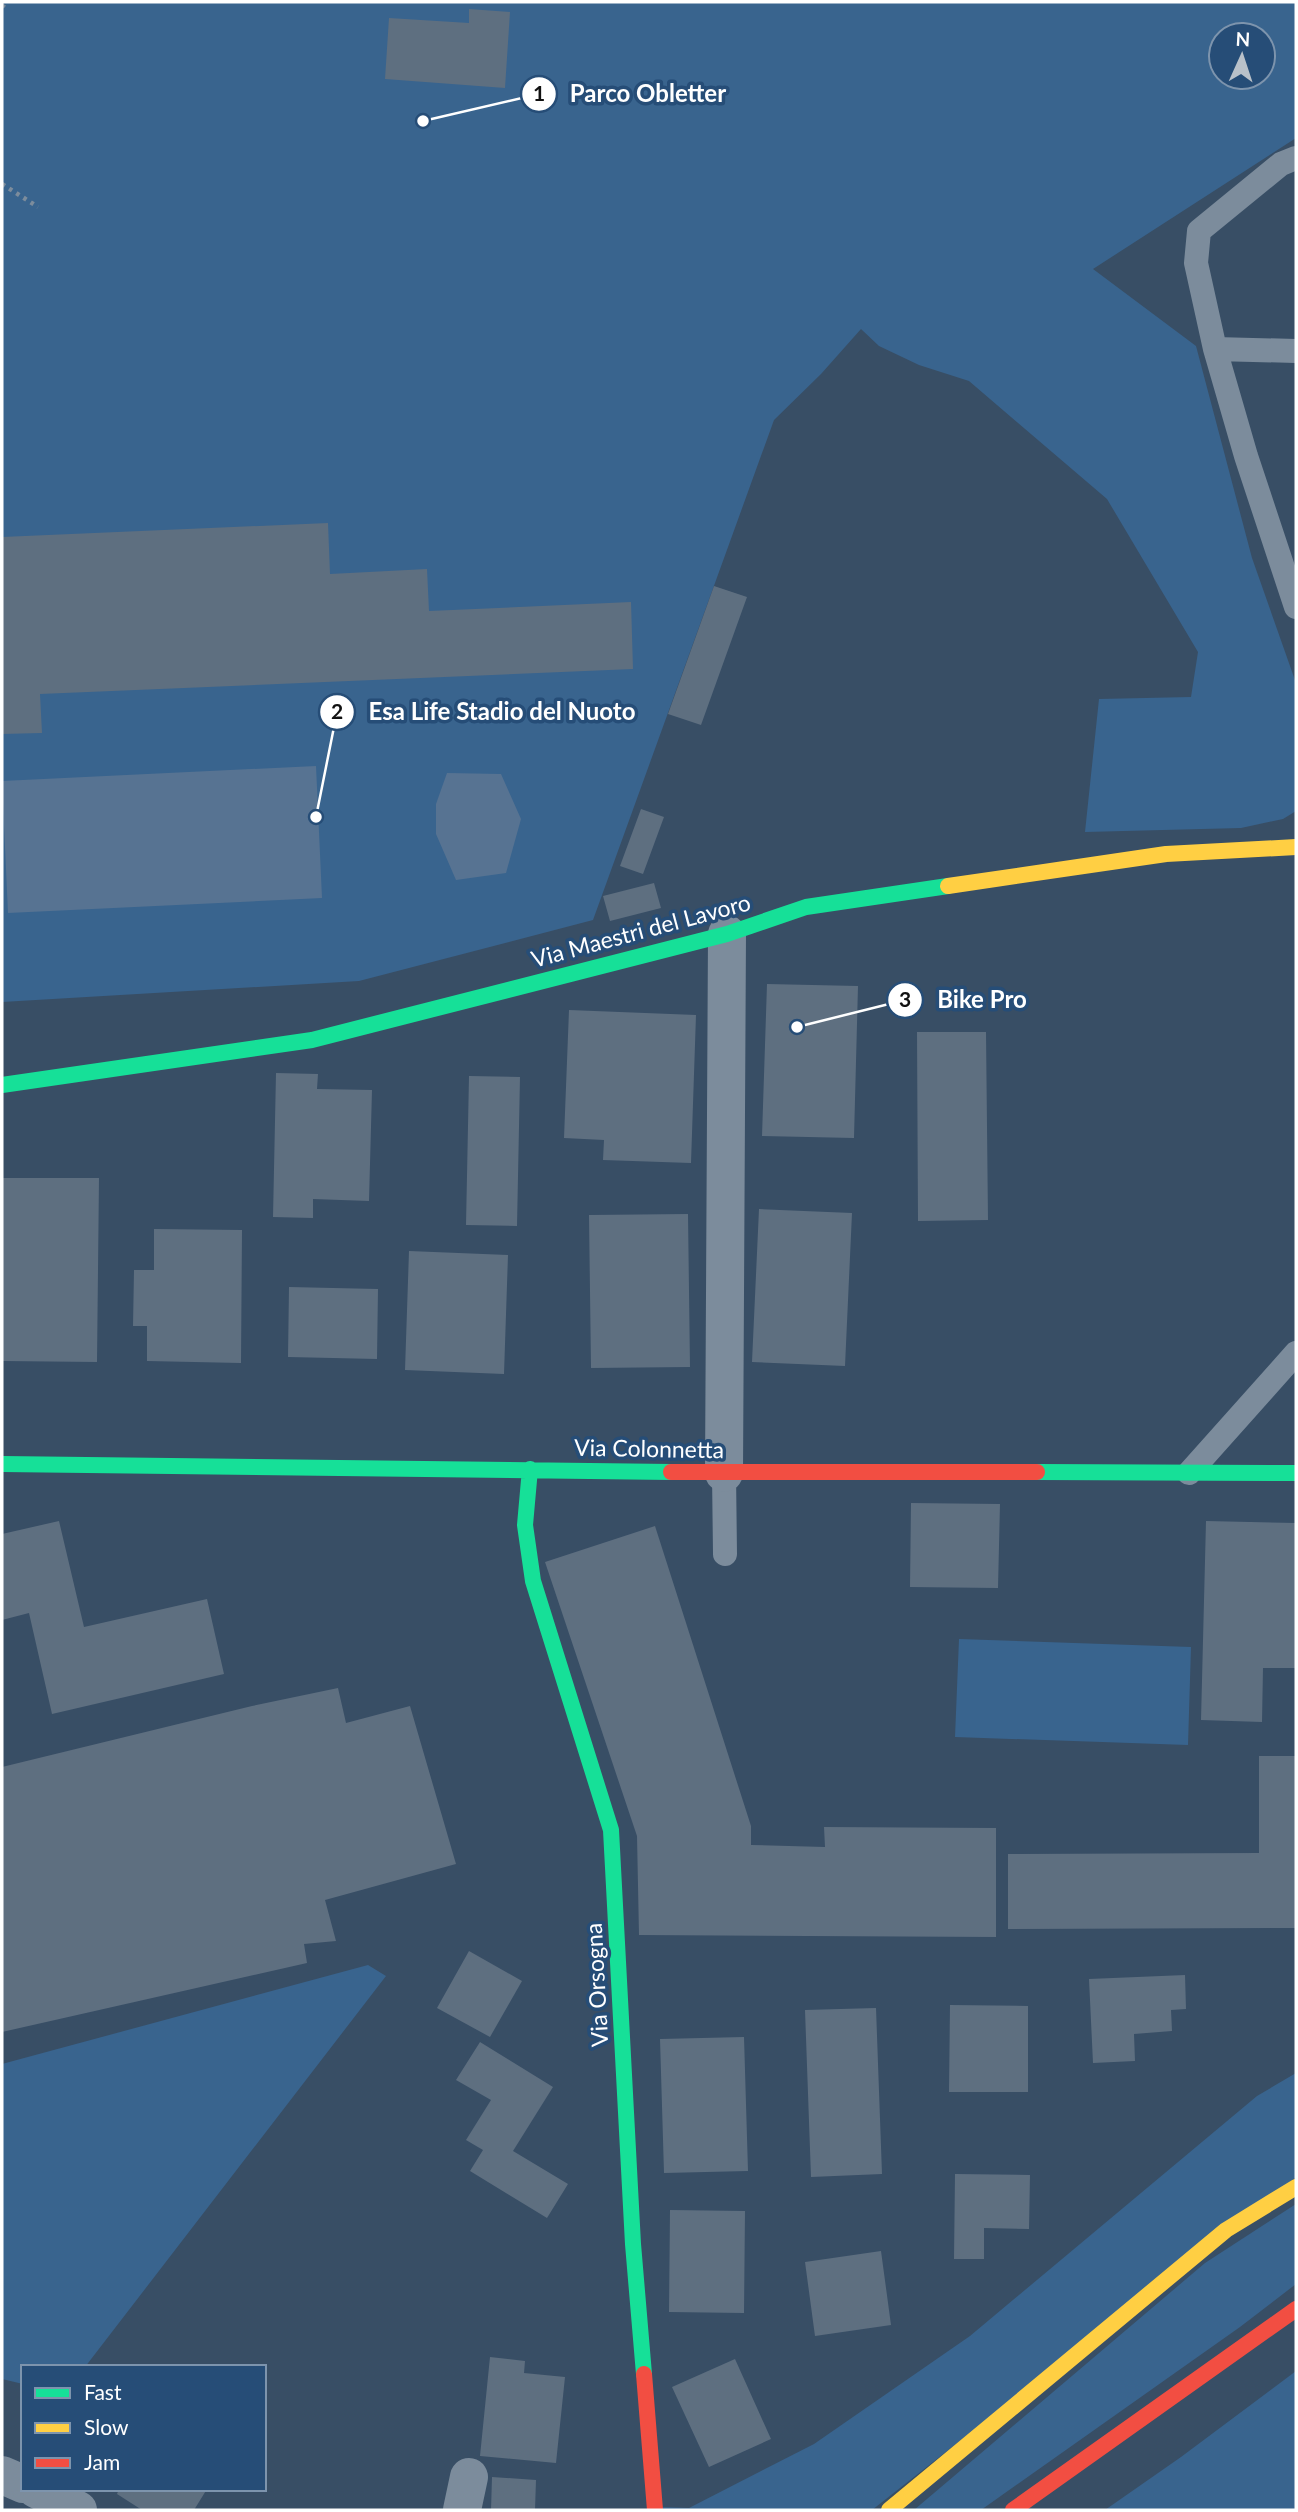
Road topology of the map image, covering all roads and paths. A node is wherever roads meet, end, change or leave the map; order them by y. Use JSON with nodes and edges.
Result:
{"nodes":[{"id":1,"x":6,"y":2,"type":"edge"},
{"id":2,"x":2,"y":7,"type":"edge"},
{"id":3,"x":1296,"y":158,"type":"edge"},
{"id":4,"x":2,"y":184,"type":"edge"},
{"id":5,"x":38,"y":206,"type":"dead end"},
{"id":6,"x":1215,"y":349,"type":"junction"},
{"id":7,"x":1296,"y":351,"type":"edge"},
{"id":8,"x":1296,"y":607,"type":"edge"},
{"id":9,"x":1296,"y":847,"type":"edge"},
{"id":10,"x":727,"y":934,"type":"junction"},
{"id":11,"x":2,"y":1085,"type":"edge"},
{"id":12,"x":1296,"y":1353,"type":"edge"},
{"id":13,"x":2,"y":1464,"type":"edge"},
{"id":14,"x":530,"y":1469,"type":"junction"},
{"id":15,"x":1189,"y":1472,"type":"junction"},
{"id":16,"x":724,"y":1473,"type":"junction"},
{"id":17,"x":1296,"y":1473,"type":"edge"},
{"id":18,"x":725,"y":1553,"type":"dead end"},
{"id":19,"x":1296,"y":2187,"type":"edge"},
{"id":20,"x":1296,"y":2309,"type":"edge"},
{"id":21,"x":2,"y":2475,"type":"edge"},
{"id":22,"x":21,"y":2483,"type":"edge"},
{"id":23,"x":40,"y":2491,"type":"edge"},
{"id":24,"x":78,"y":2510,"type":"edge"},
{"id":25,"x":655,"y":2510,"type":"edge"},
{"id":26,"x":890,"y":2510,"type":"edge"},
{"id":27,"x":1013,"y":2510,"type":"edge"}],
"edges":[{"from":1,"to":2,"type":"path"},
{"from":3,"to":6,"type":"lane"},
{"from":4,"to":5,"type":"path"},
{"from":6,"to":7,"type":"lane"},
{"from":6,"to":8,"type":"lane"},
{"from":9,"to":10,"type":"main road","name":"Via Maestri del Lavoro"},
{"from":10,"to":11,"type":"main road","name":"Via Maestri del Lavoro"},
{"from":10,"to":16,"type":"street"},
{"from":12,"to":15,"type":"lane"},
{"from":13,"to":14,"type":"main road","name":"Via Colonnetta"},
{"from":14,"to":16,"type":"main road","name":"Via Colonnetta"},
{"from":14,"to":25,"type":"main road","name":"Via Orsogna"},
{"from":15,"to":16,"type":"main road","name":"Via Colonnetta"},
{"from":15,"to":17,"type":"main road","name":"Via Colonnetta"},
{"from":16,"to":18,"type":"lane"},
{"from":19,"to":26,"type":"main road"},
{"from":20,"to":27,"type":"main road"},
{"from":21,"to":22,"type":"street"},
{"from":23,"to":24,"type":"street"}]}
